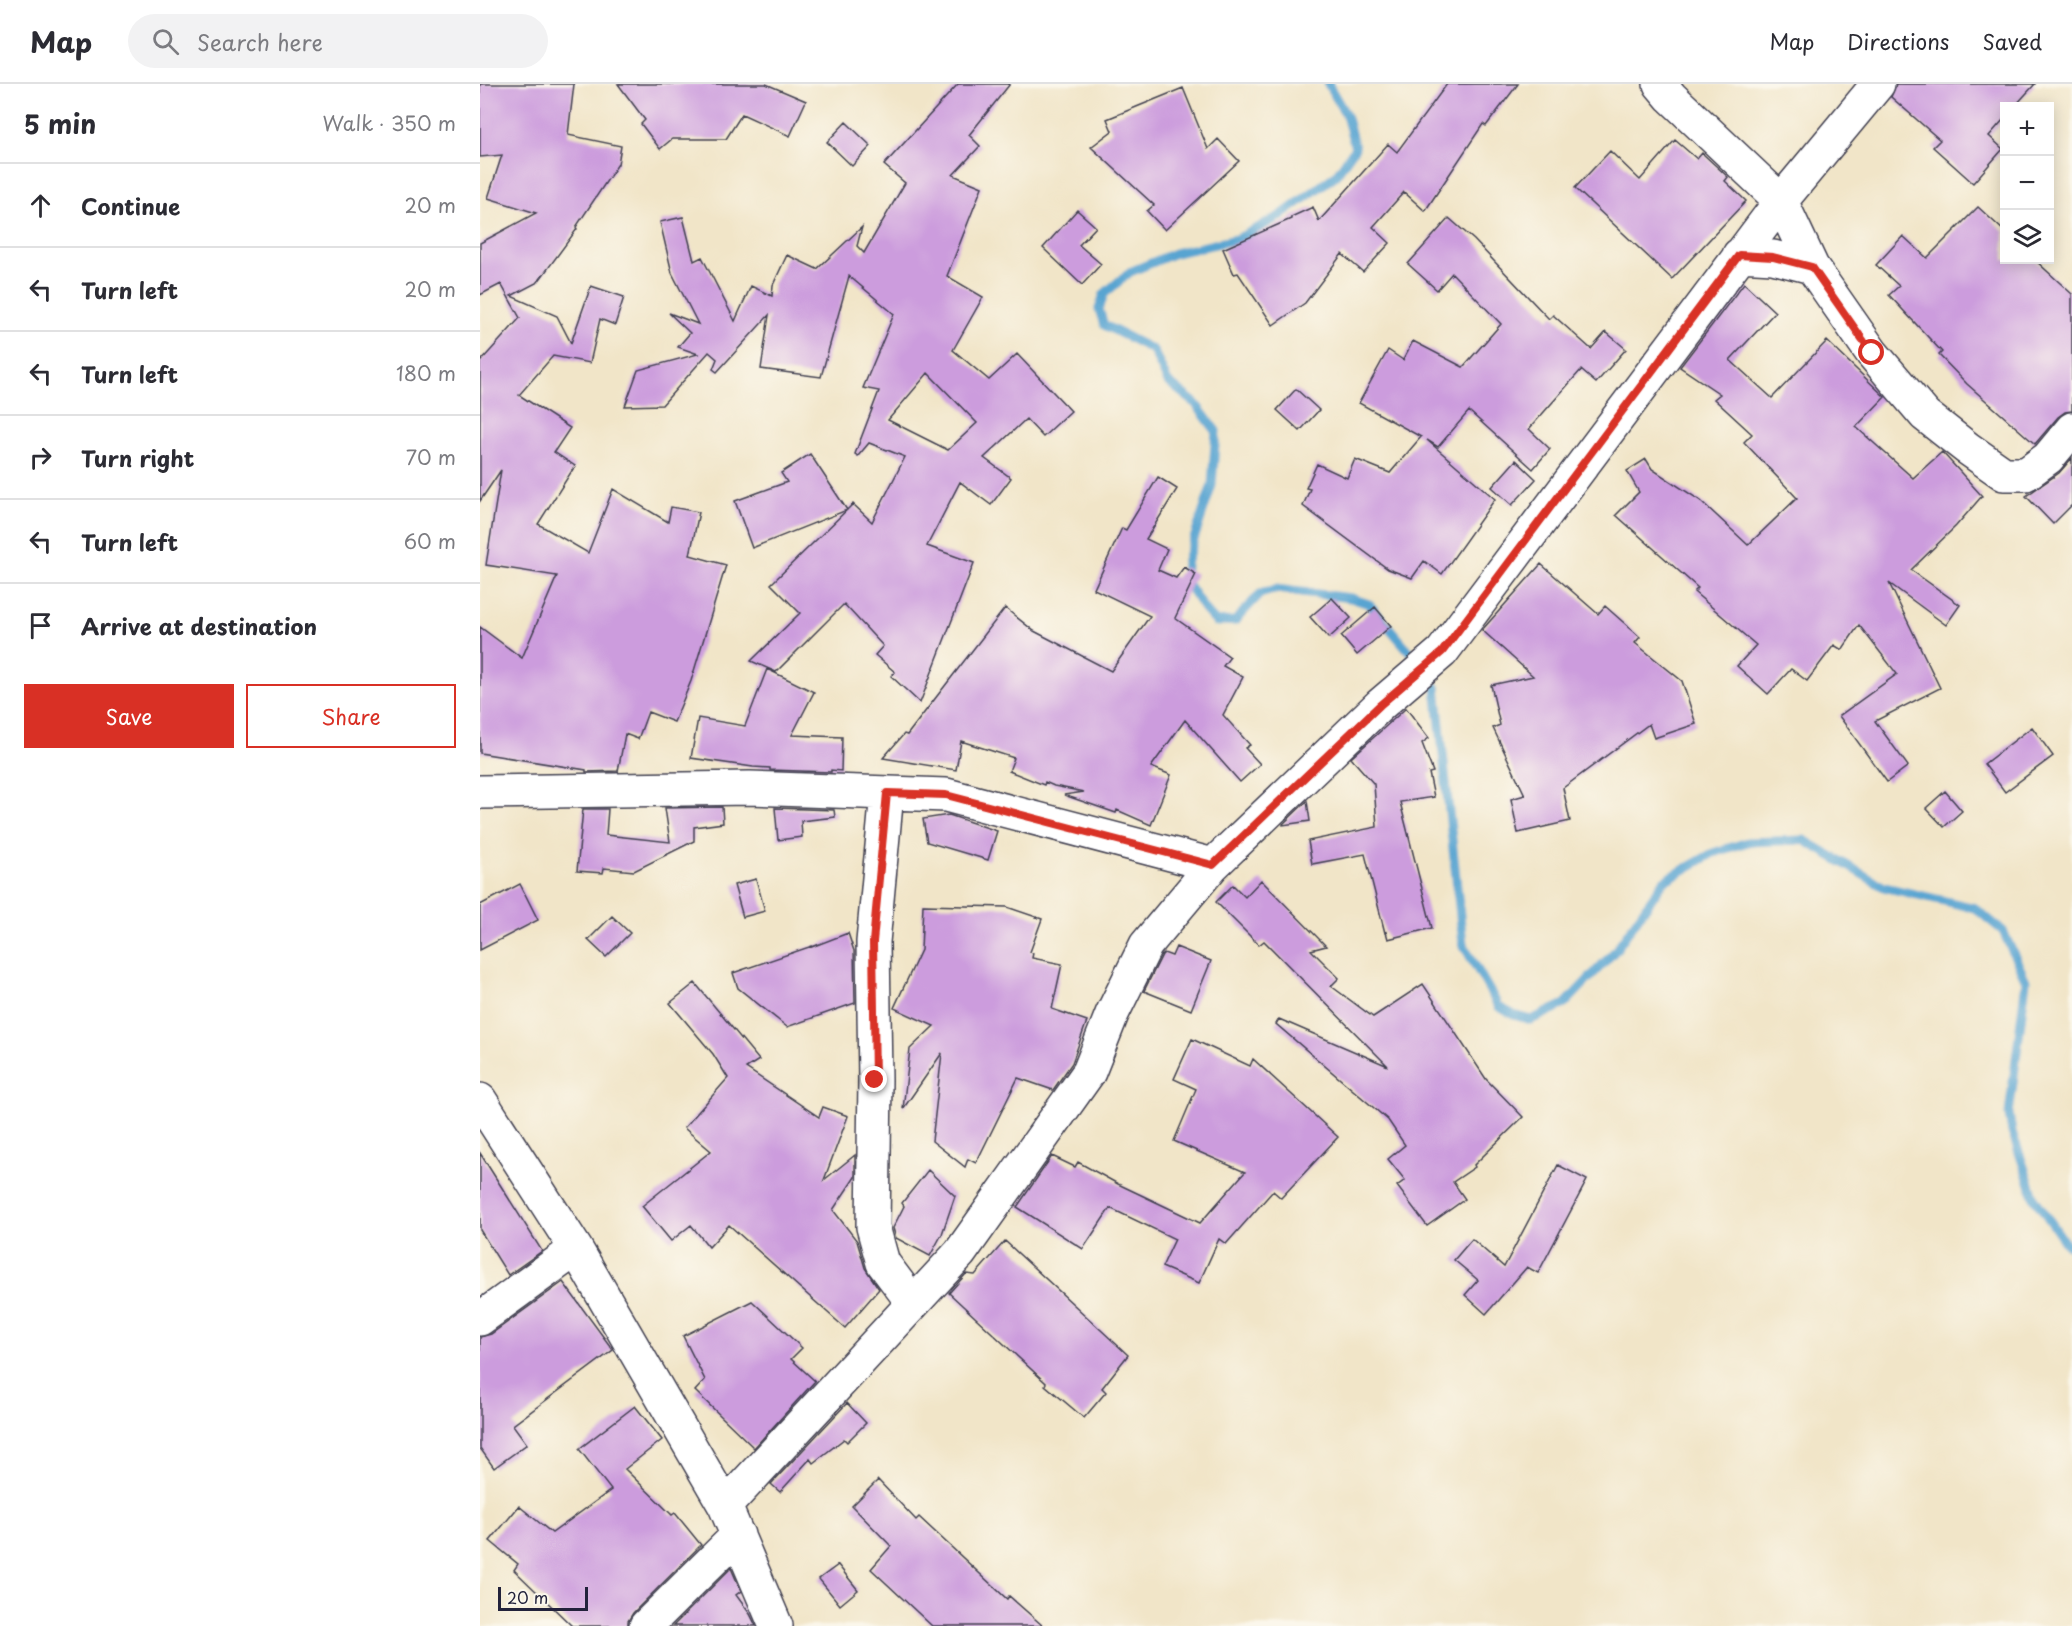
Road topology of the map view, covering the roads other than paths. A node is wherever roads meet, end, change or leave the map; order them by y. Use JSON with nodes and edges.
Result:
{"nodes":[{"id":1,"x":1660,"y":84,"type":"edge"},
{"id":2,"x":1878,"y":84,"type":"edge"},
{"id":3,"x":1780,"y":201,"type":"junction"},
{"id":4,"x":1739,"y":255,"type":"junction"},
{"id":5,"x":1812,"y":267,"type":"junction"},
{"id":6,"x":2072,"y":429,"type":"edge"},
{"id":7,"x":480,"y":792,"type":"edge"},
{"id":8,"x":887,"y":793,"type":"junction"},
{"id":9,"x":1213,"y":865,"type":"junction"},
{"id":10,"x":480,"y":1100,"type":"edge"},
{"id":11,"x":576,"y":1249,"type":"junction"},
{"id":12,"x":913,"y":1303,"type":"junction"},
{"id":13,"x":480,"y":1319,"type":"edge"},
{"id":14,"x":731,"y":1521,"type":"junction"},
{"id":15,"x":646,"y":1626,"type":"edge"},
{"id":16,"x":776,"y":1626,"type":"edge"}],
"edges":[{"from":1,"to":3,"type":"street"},
{"from":2,"to":3,"type":"street"},
{"from":3,"to":4,"type":"street"},
{"from":3,"to":5,"type":"street"},
{"from":4,"to":5,"type":"street"},
{"from":4,"to":9,"type":"street"},
{"from":5,"to":6,"type":"street"},
{"from":7,"to":8,"type":"street"},
{"from":8,"to":9,"type":"street"},
{"from":8,"to":12,"type":"street"},
{"from":9,"to":12,"type":"street"},
{"from":10,"to":11,"type":"street"},
{"from":11,"to":13,"type":"street"},
{"from":11,"to":14,"type":"street"},
{"from":12,"to":14,"type":"street"},
{"from":14,"to":15,"type":"street"},
{"from":14,"to":16,"type":"street"}]}
